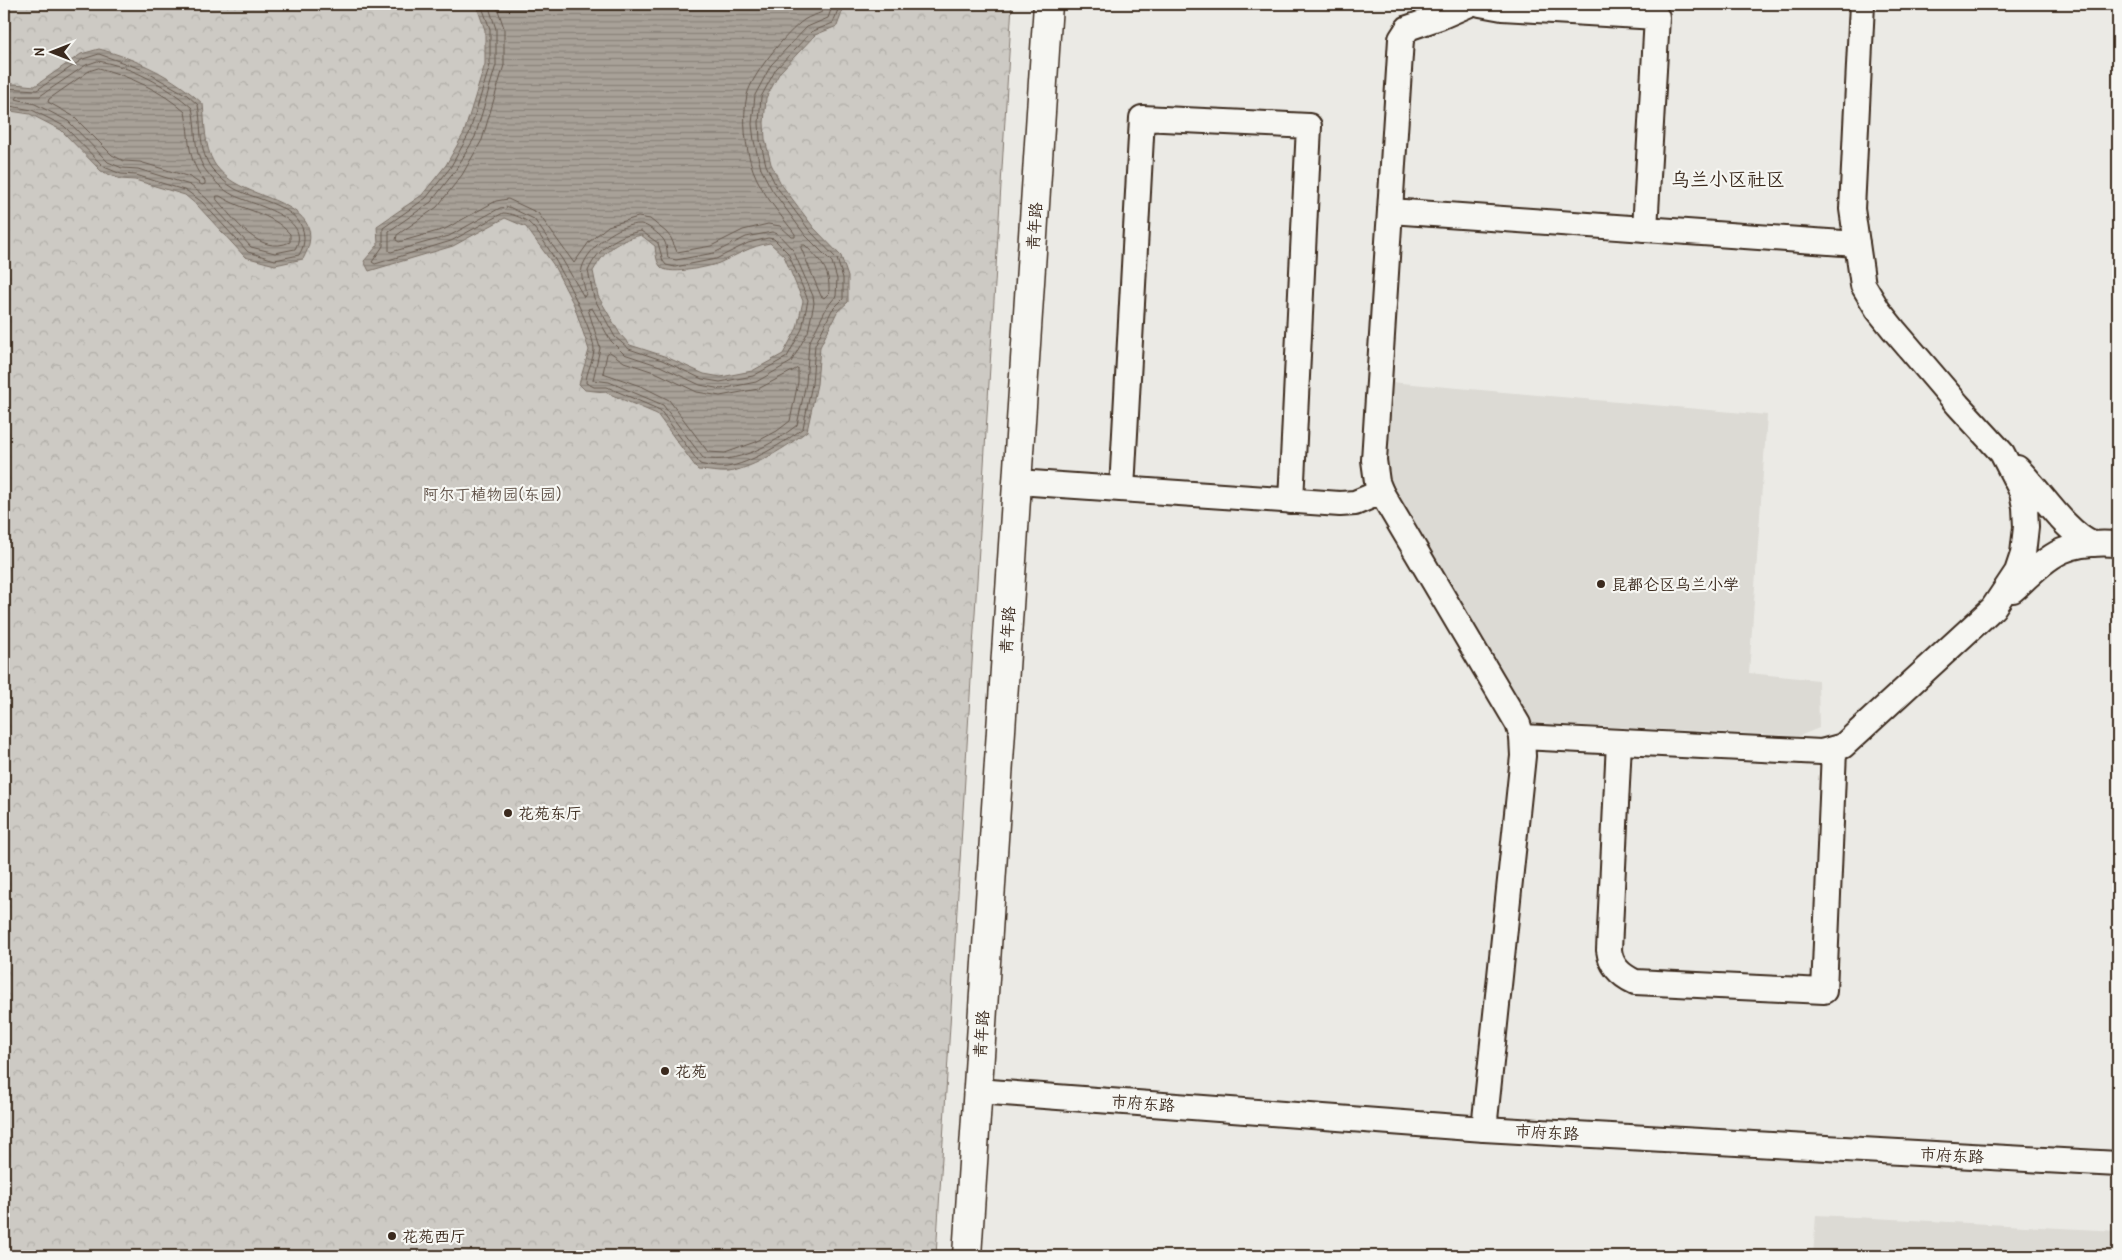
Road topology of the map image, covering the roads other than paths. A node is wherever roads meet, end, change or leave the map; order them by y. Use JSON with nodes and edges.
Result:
{"nodes":[{"id":1,"x":1048,"y":4,"type":"edge"},
{"id":2,"x":1470,"y":4,"type":"edge"},
{"id":3,"x":1480,"y":4,"type":"edge"},
{"id":4,"x":1862,"y":4,"type":"edge"},
{"id":5,"x":1390,"y":211,"type":"junction"},
{"id":6,"x":1645,"y":229,"type":"junction"},
{"id":7,"x":1856,"y":244,"type":"junction"},
{"id":8,"x":2002,"y":453,"type":"junction"},
{"id":9,"x":1017,"y":482,"type":"junction"},
{"id":10,"x":1122,"y":489,"type":"junction"},
{"id":11,"x":1381,"y":492,"type":"junction"},
{"id":12,"x":1291,"y":501,"type":"junction"},
{"id":13,"x":2092,"y":544,"type":"junction"},
{"id":14,"x":2118,"y":544,"type":"edge"},
{"id":15,"x":1993,"y":608,"type":"junction"},
{"id":16,"x":1522,"y":737,"type":"junction"},
{"id":17,"x":1619,"y":742,"type":"junction"},
{"id":18,"x":1834,"y":750,"type":"junction"},
{"id":19,"x":977,"y":1091,"type":"junction"},
{"id":20,"x":1484,"y":1128,"type":"junction"},
{"id":21,"x":2118,"y":1164,"type":"edge"},
{"id":22,"x":967,"y":1256,"type":"edge"}],
"edges":[{"from":1,"to":9,"type":"main road","name":"青年路"},
{"from":2,"to":5,"type":"street"},
{"from":3,"to":6,"type":"street"},
{"from":4,"to":7,"type":"street"},
{"from":5,"to":6,"type":"street"},
{"from":5,"to":11,"type":"street"},
{"from":6,"to":7,"type":"street"},
{"from":7,"to":8,"type":"street"},
{"from":8,"to":13,"type":"street"},
{"from":8,"to":15,"type":"street"},
{"from":9,"to":10,"type":"street"},
{"from":9,"to":19,"type":"main road","name":"青年路"},
{"from":10,"to":12,"type":"street"},
{"from":10,"to":12,"type":"street"},
{"from":11,"to":12,"type":"street"},
{"from":11,"to":16,"type":"street"},
{"from":13,"to":14,"type":"street"},
{"from":13,"to":15,"type":"street"},
{"from":15,"to":18,"type":"street"},
{"from":16,"to":17,"type":"street"},
{"from":16,"to":20,"type":"street"},
{"from":17,"to":18,"type":"street"},
{"from":17,"to":18,"type":"street"},
{"from":19,"to":20,"type":"street","name":"市府东路"},
{"from":19,"to":22,"type":"main road","name":"青年路"},
{"from":20,"to":21,"type":"street","name":"市府东路"}]}
